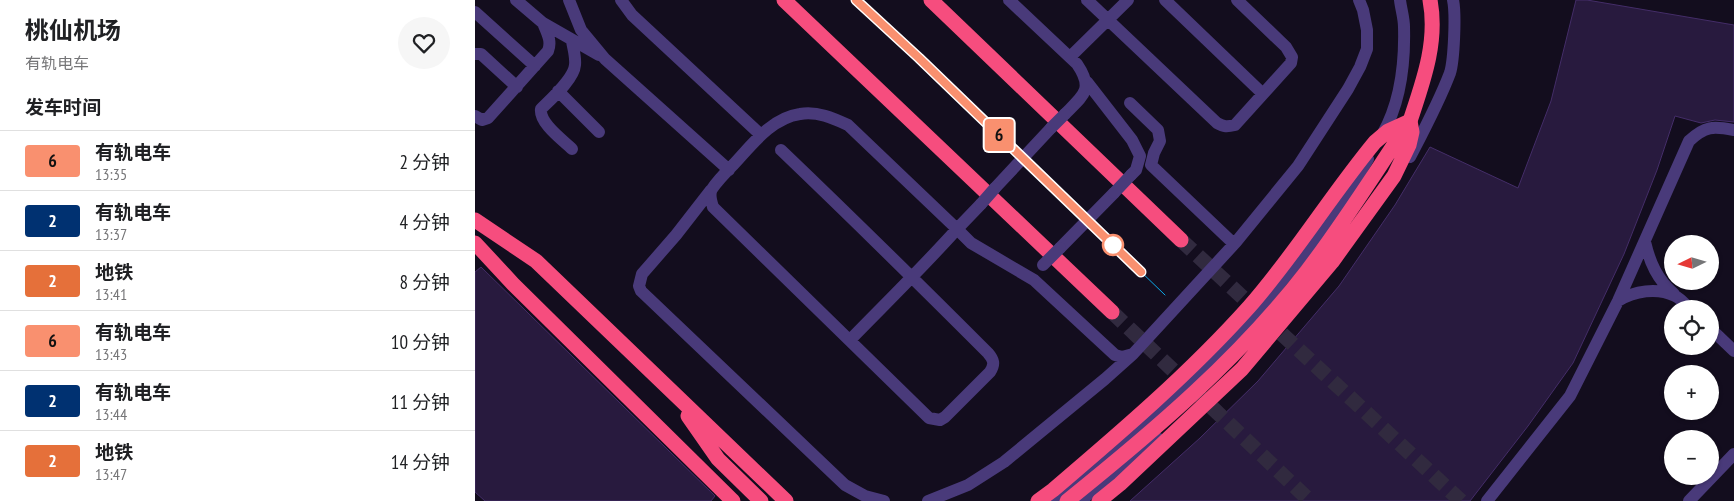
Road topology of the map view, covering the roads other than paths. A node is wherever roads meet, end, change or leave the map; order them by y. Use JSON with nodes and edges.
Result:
{"nodes":[{"id":1,"x":516,"y":0,"type":"edge"},
{"id":2,"x":569,"y":0,"type":"edge"},
{"id":3,"x":621,"y":0,"type":"edge"},
{"id":4,"x":784,"y":0,"type":"edge"},
{"id":5,"x":931,"y":0,"type":"edge"},
{"id":6,"x":1009,"y":0,"type":"edge"},
{"id":7,"x":1087,"y":0,"type":"edge"},
{"id":8,"x":1128,"y":0,"type":"edge"},
{"id":9,"x":1165,"y":0,"type":"edge"},
{"id":10,"x":1237,"y":0,"type":"edge"},
{"id":11,"x":1359,"y":0,"type":"edge"},
{"id":12,"x":1400,"y":0,"type":"edge"},
{"id":13,"x":1430,"y":0,"type":"edge"},
{"id":14,"x":1453,"y":0,"type":"edge"},
{"id":15,"x":475,"y":12,"type":"edge"},
{"id":16,"x":1109,"y":20,"type":"junction"},
{"id":17,"x":543,"y":23,"type":"junction"},
{"id":18,"x":572,"y":41,"type":"junction"},
{"id":19,"x":475,"y":54,"type":"edge"},
{"id":20,"x":1070,"y":57,"type":"junction"},
{"id":21,"x":605,"y":59,"type":"junction"},
{"id":22,"x":535,"y":66,"type":"junction"},
{"id":23,"x":1087,"y":82,"type":"junction"},
{"id":24,"x":517,"y":87,"type":"junction"},
{"id":25,"x":558,"y":91,"type":"junction"},
{"id":26,"x":1263,"y":94,"type":"junction"},
{"id":27,"x":1130,"y":103,"type":"dead end"},
{"id":28,"x":475,"y":116,"type":"edge"},
{"id":29,"x":1410,"y":121,"type":"junction"},
{"id":30,"x":1734,"y":130,"type":"edge"},
{"id":31,"x":599,"y":132,"type":"dead end"},
{"id":32,"x":761,"y":135,"type":"junction"},
{"id":33,"x":572,"y":149,"type":"dead end"},
{"id":34,"x":781,"y":150,"type":"dead end"},
{"id":35,"x":729,"y":170,"type":"junction"},
{"id":36,"x":711,"y":190,"type":"junction"},
{"id":37,"x":475,"y":220,"type":"edge"},
{"id":38,"x":957,"y":229,"type":"junction"},
{"id":39,"x":1181,"y":240,"type":"tunnel mouth"},
{"id":40,"x":1645,"y":242,"type":"junction"},
{"id":41,"x":475,"y":243,"type":"edge"},
{"id":42,"x":1233,"y":244,"type":"junction"},
{"id":43,"x":911,"y":277,"type":"junction"},
{"id":44,"x":1031,"y":278,"type":"junction"},
{"id":45,"x":1676,"y":296,"type":"junction"},
{"id":46,"x":1680,"y":300,"type":"edge"},
{"id":47,"x":1618,"y":301,"type":"junction"},
{"id":48,"x":1112,"y":312,"type":"tunnel mouth"},
{"id":49,"x":1719,"y":337,"type":"edge"},
{"id":50,"x":850,"y":340,"type":"junction"},
{"id":51,"x":1734,"y":351,"type":"edge"},
{"id":52,"x":1133,"y":354,"type":"junction"},
{"id":53,"x":670,"y":390,"type":"junction"},
{"id":54,"x":1734,"y":454,"type":"edge"},
{"id":55,"x":733,"y":501,"type":"edge"},
{"id":56,"x":761,"y":501,"type":"edge"},
{"id":57,"x":786,"y":501,"type":"edge"},
{"id":58,"x":884,"y":501,"type":"edge"},
{"id":59,"x":928,"y":501,"type":"edge"},
{"id":60,"x":1038,"y":501,"type":"edge"},
{"id":61,"x":1057,"y":501,"type":"edge"},
{"id":62,"x":1067,"y":501,"type":"edge"},
{"id":63,"x":1080,"y":501,"type":"edge"},
{"id":64,"x":1099,"y":501,"type":"edge"},
{"id":65,"x":1487,"y":501,"type":"edge"},
{"id":66,"x":1689,"y":501,"type":"edge"}],
"edges":[{"from":1,"to":17,"type":"street"},
{"from":2,"to":21,"type":"street"},
{"from":3,"to":32,"type":"street"},
{"from":4,"to":48,"type":"highway"},
{"from":5,"to":39,"type":"highway"},
{"from":6,"to":20,"type":"street"},
{"from":7,"to":16,"type":"street"},
{"from":8,"to":16,"type":"street"},
{"from":9,"to":26,"type":"street"},
{"from":10,"to":26,"type":"street"},
{"from":11,"to":42,"type":"street"},
{"from":12,"to":61,"type":"street"},
{"from":13,"to":29,"type":"highway"},
{"from":14,"to":63,"type":"street"},
{"from":15,"to":22,"type":"street"},
{"from":16,"to":20,"type":"street"},
{"from":16,"to":26,"type":"street"},
{"from":17,"to":18,"type":"street"},
{"from":17,"to":22,"type":"street"},
{"from":18,"to":21,"type":"street"},
{"from":18,"to":25,"type":"street"},
{"from":19,"to":24,"type":"street"},
{"from":20,"to":23,"type":"street"},
{"from":21,"to":35,"type":"street"},
{"from":22,"to":24,"type":"street"},
{"from":23,"to":38,"type":"street","bridge":true},
{"from":23,"to":44,"type":"street","bridge":true},
{"from":24,"to":28,"type":"street"},
{"from":25,"to":31,"type":"street"},
{"from":25,"to":33,"type":"street"},
{"from":27,"to":42,"type":"street"},
{"from":29,"to":60,"type":"highway","bridge":true},
{"from":29,"to":62,"type":"highway","bridge":true},
{"from":29,"to":64,"type":"highway","bridge":true},
{"from":30,"to":40,"type":"street"},
{"from":32,"to":35,"type":"street"},
{"from":32,"to":38,"type":"street"},
{"from":34,"to":43,"type":"street"},
{"from":35,"to":36,"type":"street"},
{"from":36,"to":50,"type":"street"},
{"from":36,"to":58,"type":"street"},
{"from":37,"to":53,"type":"highway"},
{"from":38,"to":43,"type":"street"},
{"from":38,"to":44,"type":"street"},
{"from":40,"to":45,"type":"street"},
{"from":40,"to":47,"type":"street"},
{"from":41,"to":55,"type":"highway"},
{"from":42,"to":52,"type":"street"},
{"from":43,"to":50,"type":"street"},
{"from":43,"to":50,"type":"street"},
{"from":44,"to":52,"type":"street"},
{"from":45,"to":46,"type":"street"},
{"from":45,"to":47,"type":"street"},
{"from":47,"to":65,"type":"street"},
{"from":49,"to":51,"type":"street"},
{"from":52,"to":59,"type":"street"},
{"from":53,"to":56,"type":"highway"},
{"from":53,"to":57,"type":"highway"},
{"from":54,"to":66,"type":"street"}]}
